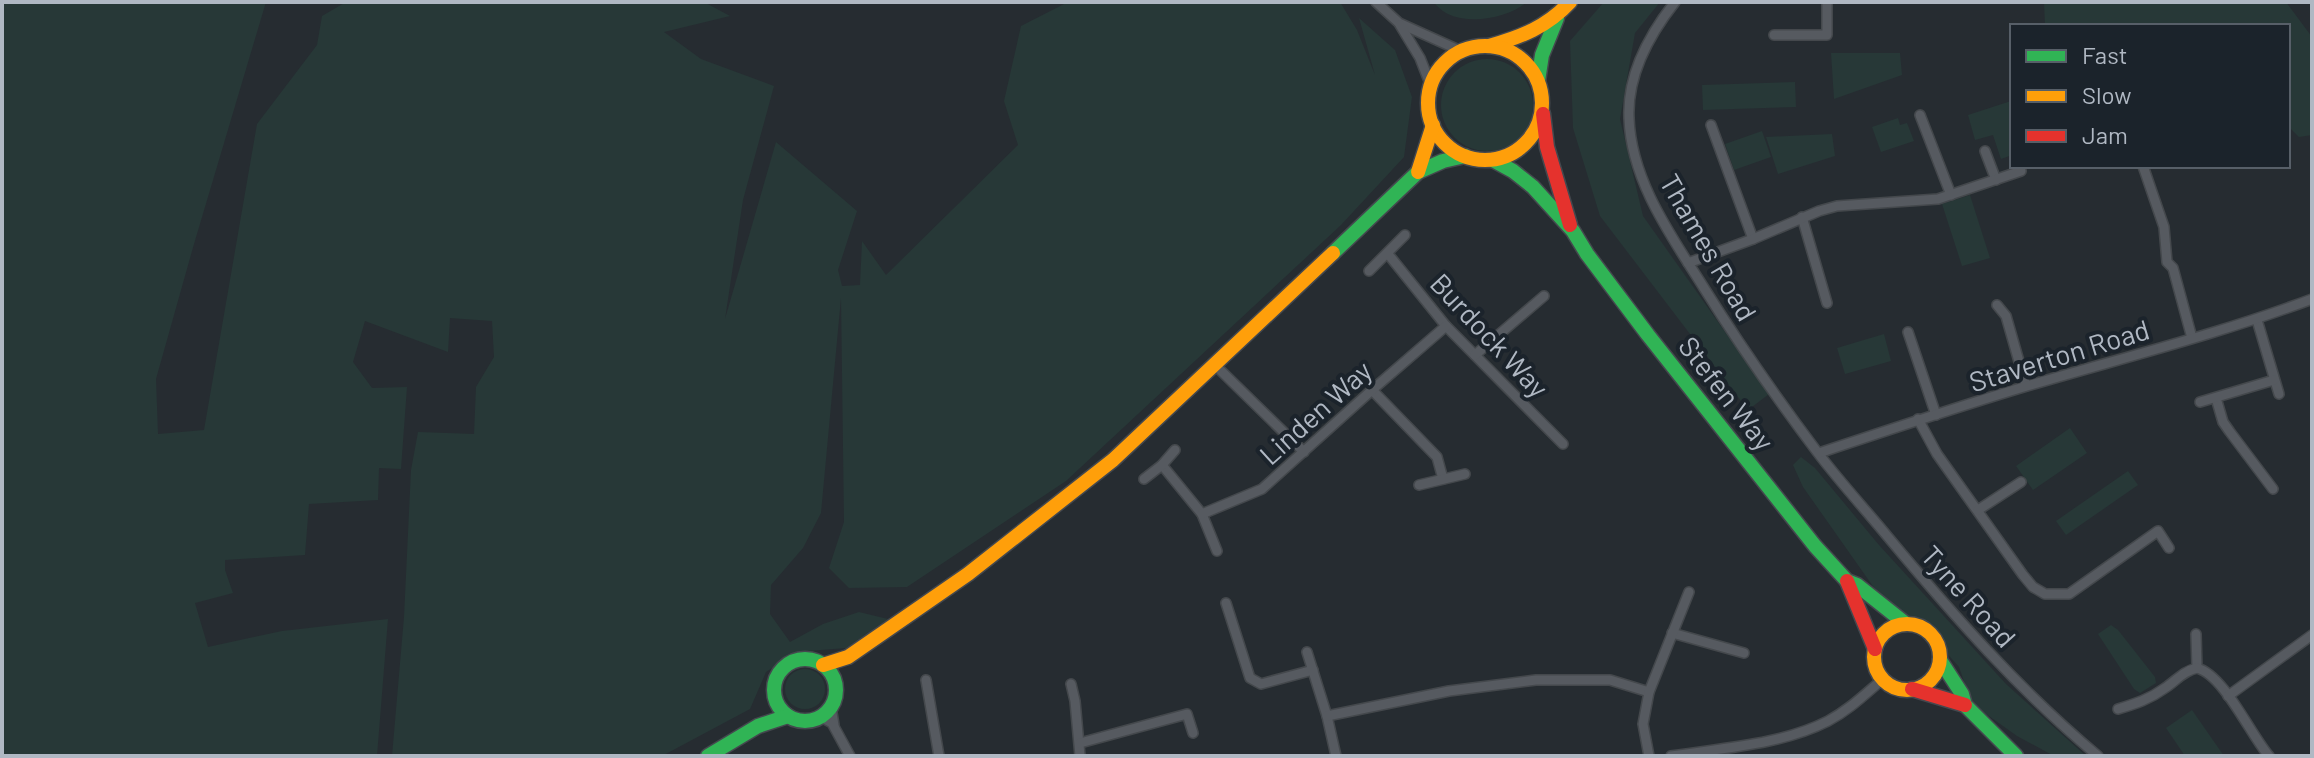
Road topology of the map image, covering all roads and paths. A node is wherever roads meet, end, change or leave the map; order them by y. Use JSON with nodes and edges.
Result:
{"nodes":[{"id":1,"x":1376,"y":2,"type":"edge"},
{"id":2,"x":1570,"y":2,"type":"edge"},
{"id":3,"x":1675,"y":2,"type":"edge"},
{"id":4,"x":1827,"y":2,"type":"edge"},
{"id":5,"x":1557,"y":18,"type":"junction"},
{"id":6,"x":1399,"y":23,"type":"junction"},
{"id":7,"x":1774,"y":35,"type":"dead end"},
{"id":8,"x":1486,"y":46,"type":"junction"},
{"id":9,"x":1461,"y":51,"type":"junction"},
{"id":10,"x":1538,"y":81,"type":"junction"},
{"id":11,"x":1431,"y":86,"type":"junction"},
{"id":12,"x":1542,"y":107,"type":"junction"},
{"id":13,"x":1920,"y":115,"type":"dead end"},
{"id":14,"x":1433,"y":125,"type":"junction"},
{"id":15,"x":1711,"y":125,"type":"dead end"},
{"id":16,"x":1985,"y":151,"type":"dead end"},
{"id":17,"x":1465,"y":156,"type":"junction"},
{"id":18,"x":1493,"y":160,"type":"junction"},
{"id":19,"x":2144,"y":168,"type":"edge"},
{"id":20,"x":2021,"y":171,"type":"dead end"},
{"id":21,"x":1418,"y":172,"type":"junction"},
{"id":22,"x":1996,"y":180,"type":"junction"},
{"id":23,"x":1951,"y":195,"type":"junction"},
{"id":24,"x":1802,"y":217,"type":"junction"},
{"id":25,"x":1573,"y":231,"type":"junction"},
{"id":26,"x":1405,"y":235,"type":"dead end"},
{"id":27,"x":1753,"y":239,"type":"junction"},
{"id":28,"x":1388,"y":254,"type":"junction"},
{"id":29,"x":1688,"y":263,"type":"junction"},
{"id":30,"x":1369,"y":271,"type":"dead end"},
{"id":31,"x":1544,"y":296,"type":"dead end"},
{"id":32,"x":2312,"y":299,"type":"edge"},
{"id":33,"x":1827,"y":303,"type":"dead end"},
{"id":34,"x":1997,"y":305,"type":"dead end"},
{"id":35,"x":2257,"y":320,"type":"junction"},
{"id":36,"x":1446,"y":326,"type":"junction"},
{"id":37,"x":1908,"y":332,"type":"dead end"},
{"id":38,"x":2192,"y":338,"type":"junction"},
{"id":39,"x":1475,"y":355,"type":"junction"},
{"id":40,"x":1214,"y":364,"type":"junction"},
{"id":41,"x":2274,"y":380,"type":"junction"},
{"id":42,"x":2026,"y":386,"type":"junction"},
{"id":43,"x":1372,"y":390,"type":"junction"},
{"id":44,"x":2279,"y":394,"type":"dead end"},
{"id":45,"x":2216,"y":398,"type":"junction"},
{"id":46,"x":2200,"y":402,"type":"dead end"},
{"id":47,"x":1936,"y":415,"type":"junction"},
{"id":48,"x":1918,"y":419,"type":"junction"},
{"id":49,"x":1563,"y":444,"type":"dead end"},
{"id":50,"x":1175,"y":450,"type":"dead end"},
{"id":51,"x":1304,"y":452,"type":"junction"},
{"id":52,"x":1819,"y":453,"type":"junction"},
{"id":53,"x":1162,"y":465,"type":"junction"},
{"id":54,"x":1465,"y":474,"type":"dead end"},
{"id":55,"x":1144,"y":479,"type":"dead end"},
{"id":56,"x":1443,"y":479,"type":"junction"},
{"id":57,"x":2021,"y":482,"type":"dead end"},
{"id":58,"x":1419,"y":485,"type":"dead end"},
{"id":59,"x":2273,"y":489,"type":"dead end"},
{"id":60,"x":1978,"y":510,"type":"junction"},
{"id":61,"x":1202,"y":514,"type":"junction"},
{"id":62,"x":2169,"y":548,"type":"dead end"},
{"id":63,"x":1217,"y":551,"type":"dead end"},
{"id":64,"x":1847,"y":581,"type":"junction"},
{"id":65,"x":1689,"y":592,"type":"dead end"},
{"id":66,"x":1226,"y":603,"type":"dead end"},
{"id":67,"x":1906,"y":624,"type":"junction"},
{"id":68,"x":1672,"y":633,"type":"junction"},
{"id":69,"x":2196,"y":634,"type":"dead end"},
{"id":70,"x":2312,"y":635,"type":"edge"},
{"id":71,"x":1875,"y":649,"type":"junction"},
{"id":72,"x":1307,"y":652,"type":"dead end"},
{"id":73,"x":1744,"y":653,"type":"dead end"},
{"id":74,"x":848,"y":657,"type":"junction"},
{"id":75,"x":1940,"y":660,"type":"junction"},
{"id":76,"x":823,"y":665,"type":"junction"},
{"id":77,"x":2197,"y":668,"type":"junction"},
{"id":78,"x":1313,"y":670,"type":"junction"},
{"id":79,"x":1883,"y":679,"type":"junction"},
{"id":80,"x":926,"y":680,"type":"dead end"},
{"id":81,"x":835,"y":681,"type":"junction"},
{"id":82,"x":1071,"y":684,"type":"dead end"},
{"id":83,"x":1912,"y":689,"type":"junction"},
{"id":84,"x":928,"y":692,"type":"junction"},
{"id":85,"x":1649,"y":692,"type":"junction"},
{"id":86,"x":917,"y":696,"type":"dead end"},
{"id":87,"x":2228,"y":696,"type":"junction"},
{"id":88,"x":775,"y":699,"type":"junction"},
{"id":89,"x":1965,"y":705,"type":"junction"},
{"id":90,"x":2118,"y":709,"type":"dead end"},
{"id":91,"x":826,"y":712,"type":"junction"},
{"id":92,"x":788,"y":716,"type":"junction"},
{"id":93,"x":1327,"y":716,"type":"junction"},
{"id":94,"x":758,"y":726,"type":"junction"},
{"id":95,"x":1193,"y":733,"type":"dead end"},
{"id":96,"x":1080,"y":743,"type":"junction"},
{"id":97,"x":1737,"y":751,"type":"edge"},
{"id":98,"x":2265,"y":755,"type":"edge"},
{"id":99,"x":708,"y":756,"type":"edge"},
{"id":100,"x":850,"y":756,"type":"edge"},
{"id":101,"x":939,"y":756,"type":"edge"},
{"id":102,"x":1080,"y":756,"type":"edge"},
{"id":103,"x":1336,"y":756,"type":"edge"},
{"id":104,"x":1649,"y":756,"type":"edge"},
{"id":105,"x":1671,"y":756,"type":"edge"},
{"id":106,"x":2016,"y":756,"type":"edge"},
{"id":107,"x":2098,"y":756,"type":"edge"}],
"edges":[{"from":1,"to":6,"type":"street"},
{"from":2,"to":5,"type":"main road"},
{"from":3,"to":29,"type":"street","name":"Thames Road"},
{"from":4,"to":7,"type":"street"},
{"from":5,"to":8,"type":"main road"},
{"from":5,"to":10,"type":"main road"},
{"from":6,"to":9,"type":"street"},
{"from":6,"to":11,"type":"street"},
{"from":8,"to":9,"type":"main road"},
{"from":8,"to":10,"type":"main road"},
{"from":9,"to":11,"type":"main road"},
{"from":10,"to":12,"type":"main road"},
{"from":11,"to":14,"type":"main road"},
{"from":12,"to":18,"type":"main road"},
{"from":12,"to":25,"type":"main road"},
{"from":13,"to":23,"type":"street"},
{"from":14,"to":17,"type":"main road"},
{"from":14,"to":21,"type":"main road"},
{"from":15,"to":27,"type":"street"},
{"from":16,"to":22,"type":"street"},
{"from":17,"to":18,"type":"main road"},
{"from":17,"to":21,"type":"main road"},
{"from":18,"to":25,"type":"main road"},
{"from":19,"to":38,"type":"street"},
{"from":20,"to":22,"type":"street"},
{"from":21,"to":40,"type":"main road"},
{"from":22,"to":23,"type":"street"},
{"from":23,"to":24,"type":"street"},
{"from":24,"to":27,"type":"street"},
{"from":24,"to":33,"type":"street"},
{"from":25,"to":64,"type":"main road","name":"Stefen Way"},
{"from":26,"to":28,"type":"street"},
{"from":27,"to":29,"type":"street"},
{"from":28,"to":30,"type":"street"},
{"from":28,"to":36,"type":"street","name":"Burdock Way"},
{"from":29,"to":52,"type":"street","name":"Thames Road"},
{"from":31,"to":39,"type":"street"},
{"from":32,"to":35,"type":"street","name":"Staverton Road"},
{"from":34,"to":42,"type":"street"},
{"from":35,"to":38,"type":"street","name":"Staverton Road"},
{"from":35,"to":41,"type":"street"},
{"from":36,"to":39,"type":"street","name":"Burdock Way"},
{"from":36,"to":43,"type":"street","name":"Linden Way"},
{"from":37,"to":47,"type":"street"},
{"from":38,"to":42,"type":"street","name":"Staverton Road"},
{"from":39,"to":49,"type":"street","name":"Burdock Way"},
{"from":40,"to":51,"type":"street"},
{"from":40,"to":74,"type":"main road"},
{"from":41,"to":44,"type":"street"},
{"from":41,"to":45,"type":"street"},
{"from":42,"to":47,"type":"street","name":"Staverton Road"},
{"from":43,"to":51,"type":"street","name":"Linden Way"},
{"from":43,"to":56,"type":"street"},
{"from":45,"to":46,"type":"street"},
{"from":45,"to":59,"type":"street"},
{"from":47,"to":48,"type":"street","name":"Staverton Road"},
{"from":48,"to":52,"type":"street","name":"Staverton Road"},
{"from":48,"to":60,"type":"street"},
{"from":50,"to":53,"type":"street"},
{"from":51,"to":61,"type":"street","name":"Linden Way"},
{"from":52,"to":107,"type":"street","name":"Tyne Road"},
{"from":53,"to":55,"type":"street"},
{"from":53,"to":61,"type":"street"},
{"from":54,"to":56,"type":"street"},
{"from":56,"to":58,"type":"street"},
{"from":57,"to":60,"type":"street"},
{"from":60,"to":62,"type":"street"},
{"from":61,"to":63,"type":"street"},
{"from":64,"to":67,"type":"main road","name":"Stefen Way"},
{"from":64,"to":71,"type":"main road","name":"Stefen Way"},
{"from":65,"to":68,"type":"street"},
{"from":66,"to":78,"type":"street"},
{"from":67,"to":71,"type":"main road"},
{"from":67,"to":75,"type":"main road"},
{"from":68,"to":73,"type":"street"},
{"from":68,"to":85,"type":"street"},
{"from":69,"to":77,"type":"street"},
{"from":70,"to":87,"type":"street"},
{"from":71,"to":79,"type":"main road"},
{"from":72,"to":78,"type":"street"},
{"from":74,"to":76,"type":"main road"},
{"from":74,"to":81,"type":"main road"},
{"from":75,"to":83,"type":"main road"},
{"from":75,"to":89,"type":"main road"},
{"from":76,"to":81,"type":"main road"},
{"from":76,"to":88,"type":"main road"},
{"from":77,"to":87,"type":"street"},
{"from":77,"to":90,"type":"street"},
{"from":78,"to":93,"type":"street"},
{"from":79,"to":83,"type":"main road"},
{"from":79,"to":97,"type":"street"},
{"from":80,"to":84,"type":"street"},
{"from":81,"to":91,"type":"main road"},
{"from":82,"to":96,"type":"street"},
{"from":83,"to":89,"type":"main road"},
{"from":84,"to":86,"type":"street"},
{"from":84,"to":101,"type":"street"},
{"from":85,"to":93,"type":"street"},
{"from":85,"to":104,"type":"street"},
{"from":87,"to":98,"type":"street"},
{"from":88,"to":92,"type":"main road"},
{"from":88,"to":94,"type":"main road"},
{"from":89,"to":106,"type":"main road"},
{"from":91,"to":92,"type":"main road"},
{"from":91,"to":100,"type":"street"},
{"from":92,"to":94,"type":"main road"},
{"from":93,"to":103,"type":"street"},
{"from":94,"to":99,"type":"main road"},
{"from":95,"to":96,"type":"street"},
{"from":96,"to":102,"type":"street"},
{"from":97,"to":105,"type":"street"}]}
